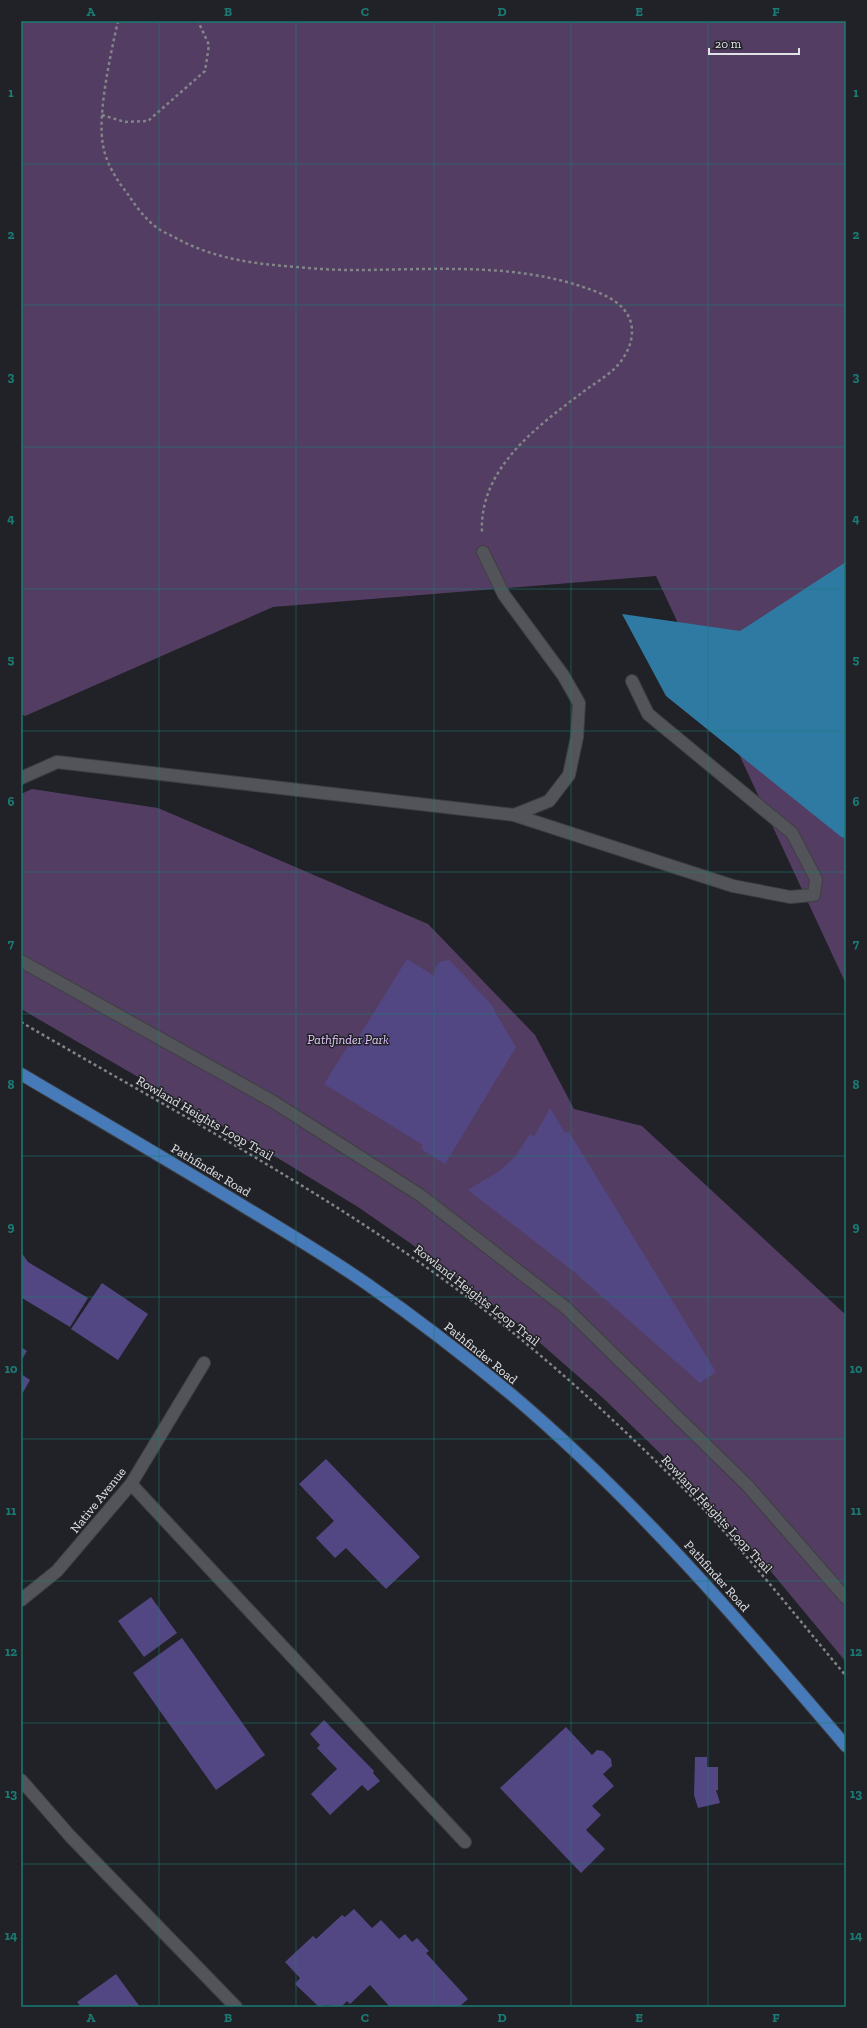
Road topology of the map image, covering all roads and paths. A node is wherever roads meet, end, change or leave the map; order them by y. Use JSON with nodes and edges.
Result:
{"nodes":[{"id":1,"x":118,"y":21,"type":"edge"},
{"id":2,"x":198,"y":21,"type":"edge"},
{"id":3,"x":102,"y":115,"type":"junction"},
{"id":4,"x":483,"y":552,"type":"joint"},
{"id":5,"x":632,"y":681,"type":"dead end"},
{"id":6,"x":21,"y":778,"type":"edge"},
{"id":7,"x":514,"y":815,"type":"junction"},
{"id":8,"x":21,"y":961,"type":"edge"},
{"id":9,"x":21,"y":1022,"type":"edge"},
{"id":10,"x":21,"y":1074,"type":"edge"},
{"id":11,"x":204,"y":1364,"type":"dead end"},
{"id":12,"x":132,"y":1484,"type":"junction"},
{"id":13,"x":846,"y":1598,"type":"edge"},
{"id":14,"x":21,"y":1600,"type":"edge"},
{"id":15,"x":846,"y":1676,"type":"edge"},
{"id":16,"x":846,"y":1746,"type":"edge"},
{"id":17,"x":21,"y":1780,"type":"edge"},
{"id":18,"x":465,"y":1842,"type":"dead end"},
{"id":19,"x":236,"y":2007,"type":"edge"}],
"edges":[{"from":1,"to":3,"type":"path"},
{"from":2,"to":3,"type":"path"},
{"from":3,"to":4,"type":"path"},
{"from":4,"to":7,"type":"street"},
{"from":5,"to":7,"type":"street"},
{"from":6,"to":7,"type":"street"},
{"from":8,"to":13,"type":"street"},
{"from":9,"to":15,"type":"path","name":"Rowland Heights Loop Trail"},
{"from":10,"to":16,"type":"main road","name":"Pathfinder Road"},
{"from":11,"to":12,"type":"street","name":"Native Avenue"},
{"from":12,"to":14,"type":"street","name":"Native Avenue"},
{"from":12,"to":18,"type":"street"},
{"from":17,"to":19,"type":"street"}]}
